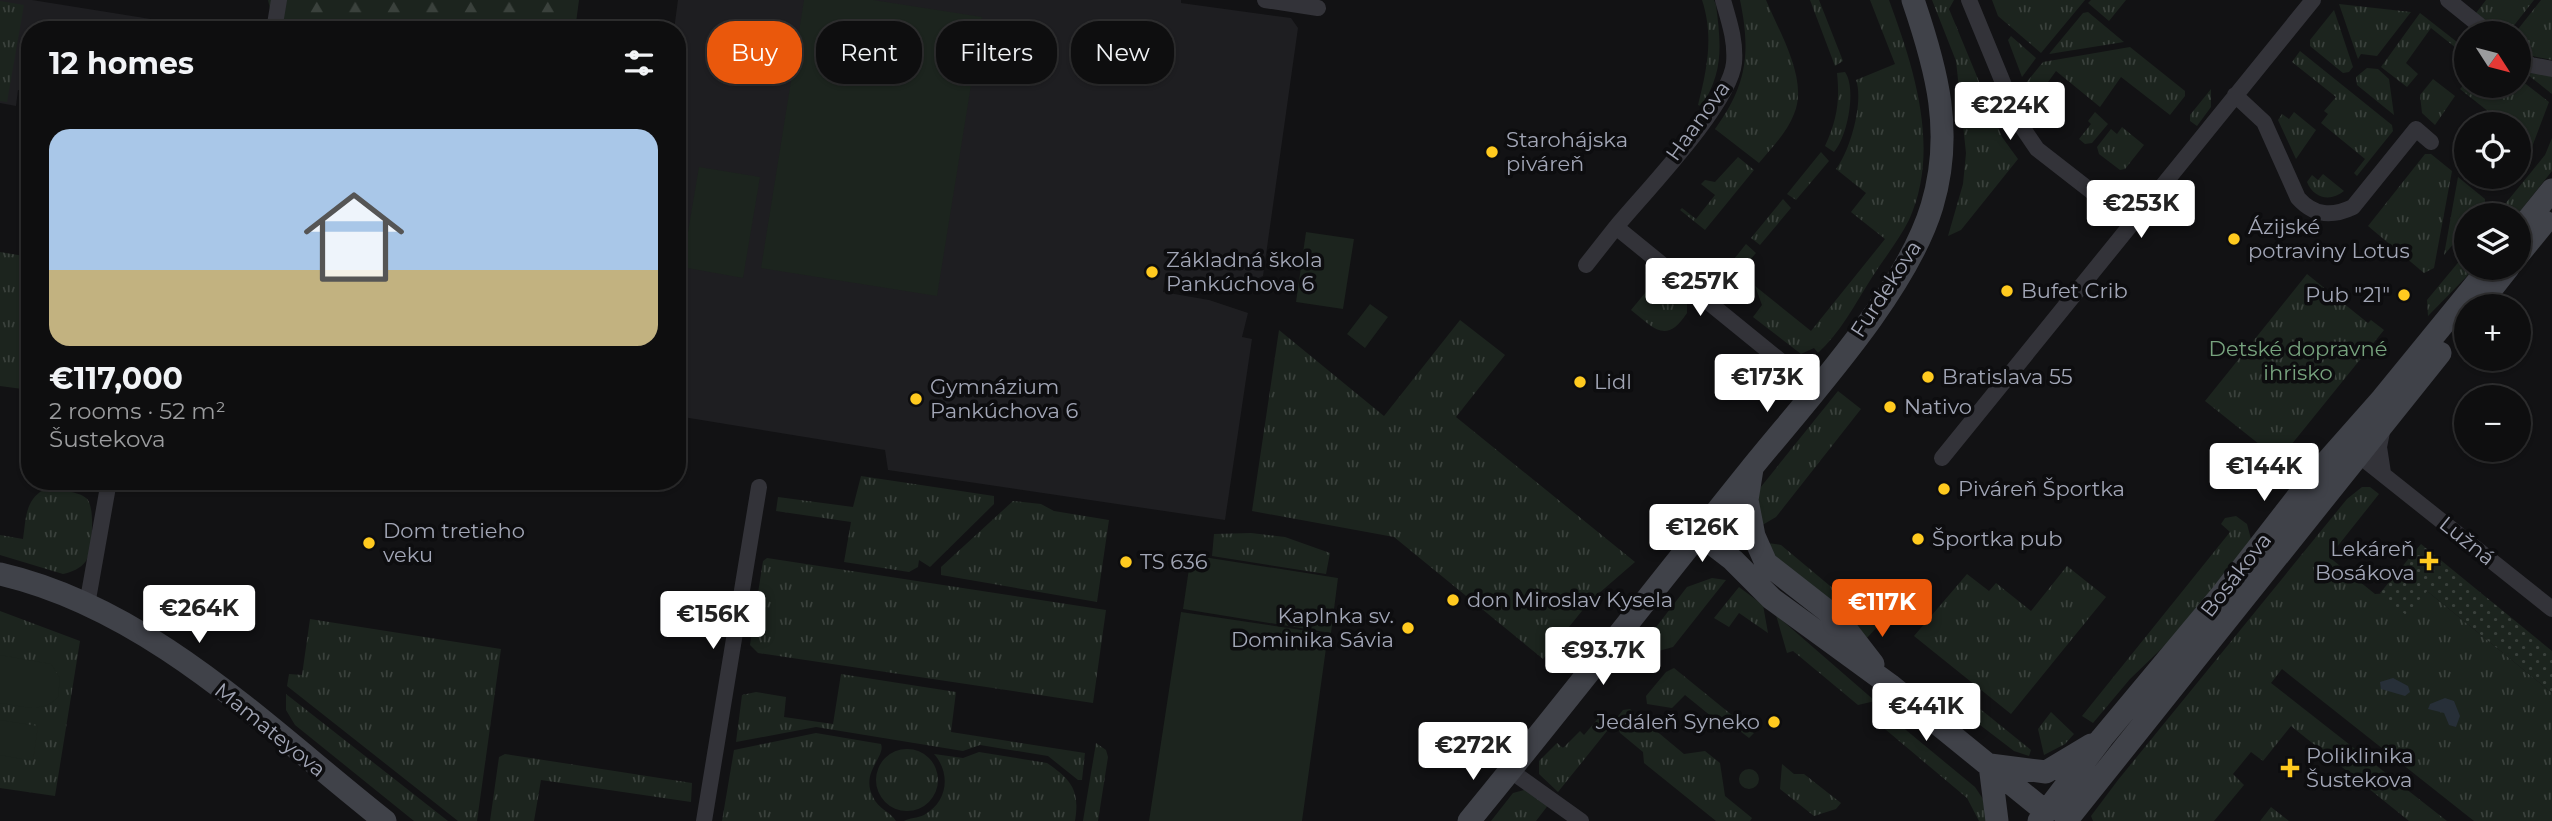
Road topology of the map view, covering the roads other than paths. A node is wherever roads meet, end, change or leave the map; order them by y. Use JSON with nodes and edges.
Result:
{"nodes":[{"id":1,"x":279,"y":0,"type":"edge"},
{"id":2,"x":1265,"y":0,"type":"edge"},
{"id":3,"x":1723,"y":0,"type":"edge"},
{"id":4,"x":1913,"y":0,"type":"edge"},
{"id":5,"x":1969,"y":0,"type":"edge"},
{"id":6,"x":2314,"y":0,"type":"edge"},
{"id":7,"x":2448,"y":0,"type":"edge"},
{"id":8,"x":1318,"y":8,"type":"dead end"},
{"id":9,"x":276,"y":21,"type":"edge"},
{"id":10,"x":2474,"y":21,"type":"edge"},
{"id":11,"x":2531,"y":64,"type":"edge"},
{"id":12,"x":2552,"y":69,"type":"edge"},
{"id":13,"x":2235,"y":96,"type":"junction"},
{"id":14,"x":2431,"y":142,"type":"dead end"},
{"id":15,"x":2552,"y":190,"type":"edge"},
{"id":16,"x":2552,"y":214,"type":"edge"},
{"id":17,"x":2531,"y":216,"type":"edge"},
{"id":18,"x":1620,"y":223,"type":"junction"},
{"id":19,"x":2132,"y":223,"type":"junction"},
{"id":20,"x":2531,"y":239,"type":"edge"},
{"id":21,"x":1586,"y":265,"type":"dead end"},
{"id":22,"x":2479,"y":280,"type":"edge"},
{"id":23,"x":2498,"y":280,"type":"edge"},
{"id":24,"x":2487,"y":294,"type":"edge"},
{"id":25,"x":2454,"y":336,"type":"edge"},
{"id":26,"x":1815,"y":389,"type":"junction"},
{"id":27,"x":2385,"y":422,"type":"junction"},
{"id":28,"x":2350,"y":448,"type":"junction"},
{"id":29,"x":1942,"y":458,"type":"dead end"},
{"id":30,"x":1752,"y":467,"type":"junction"},
{"id":31,"x":2383,"y":473,"type":"junction"},
{"id":32,"x":759,"y":487,"type":"dead end"},
{"id":33,"x":107,"y":490,"type":"edge"},
{"id":34,"x":1698,"y":533,"type":"junction"},
{"id":35,"x":1733,"y":560,"type":"junction"},
{"id":36,"x":1766,"y":563,"type":"junction"},
{"id":37,"x":0,"y":574,"type":"edge"},
{"id":38,"x":87,"y":605,"type":"junction"},
{"id":39,"x":2552,"y":609,"type":"edge"},
{"id":40,"x":1890,"y":685,"type":"junction"},
{"id":41,"x":2102,"y":738,"type":"junction"},
{"id":42,"x":1990,"y":765,"type":"junction"},
{"id":43,"x":1511,"y":771,"type":"junction"},
{"id":44,"x":2052,"y":819,"type":"edge"},
{"id":45,"x":385,"y":821,"type":"edge"},
{"id":46,"x":704,"y":821,"type":"edge"},
{"id":47,"x":1469,"y":821,"type":"edge"},
{"id":48,"x":1581,"y":821,"type":"edge"},
{"id":49,"x":1997,"y":821,"type":"edge"}],
"edges":[{"from":1,"to":9,"type":"street"},
{"from":2,"to":8,"type":"street"},
{"from":3,"to":18,"type":"street","name":"Haanova"},
{"from":4,"to":26,"type":"street","name":"Furdekova"},
{"from":5,"to":19,"type":"street"},
{"from":6,"to":13,"type":"street"},
{"from":7,"to":10,"type":"street"},
{"from":11,"to":12,"type":"street"},
{"from":13,"to":14,"type":"street"},
{"from":13,"to":19,"type":"street"},
{"from":15,"to":17,"type":"street"},
{"from":16,"to":20,"type":"street"},
{"from":18,"to":21,"type":"street","name":"Haanova"},
{"from":18,"to":26,"type":"street"},
{"from":19,"to":29,"type":"street"},
{"from":22,"to":28,"type":"street","name":"Bosákova"},
{"from":23,"to":24,"type":"street"},
{"from":25,"to":27,"type":"street","name":"Bosákova"},
{"from":26,"to":30,"type":"street","name":"Furdekova"},
{"from":27,"to":28,"type":"street","name":"Bosákova"},
{"from":27,"to":31,"type":"street"},
{"from":28,"to":31,"type":"street","name":"Lužná"},
{"from":28,"to":41,"type":"street","name":"Bosákova"},
{"from":28,"to":44,"type":"street","name":"Bosákova"},
{"from":30,"to":34,"type":"street","name":"Furdekova"},
{"from":30,"to":36,"type":"street"},
{"from":31,"to":39,"type":"street","name":"Lužná"},
{"from":32,"to":46,"type":"street"},
{"from":33,"to":38,"type":"street"},
{"from":34,"to":35,"type":"street"},
{"from":34,"to":43,"type":"street"},
{"from":35,"to":36,"type":"street"},
{"from":35,"to":40,"type":"street"},
{"from":36,"to":40,"type":"street"},
{"from":37,"to":38,"type":"street","name":"Mamateyova"},
{"from":38,"to":45,"type":"street","name":"Mamateyova"},
{"from":40,"to":42,"type":"street"},
{"from":41,"to":42,"type":"street"},
{"from":41,"to":44,"type":"street","name":"Bosákova"},
{"from":42,"to":44,"type":"street"},
{"from":42,"to":49,"type":"street"},
{"from":43,"to":47,"type":"street"},
{"from":43,"to":48,"type":"street"}]}
